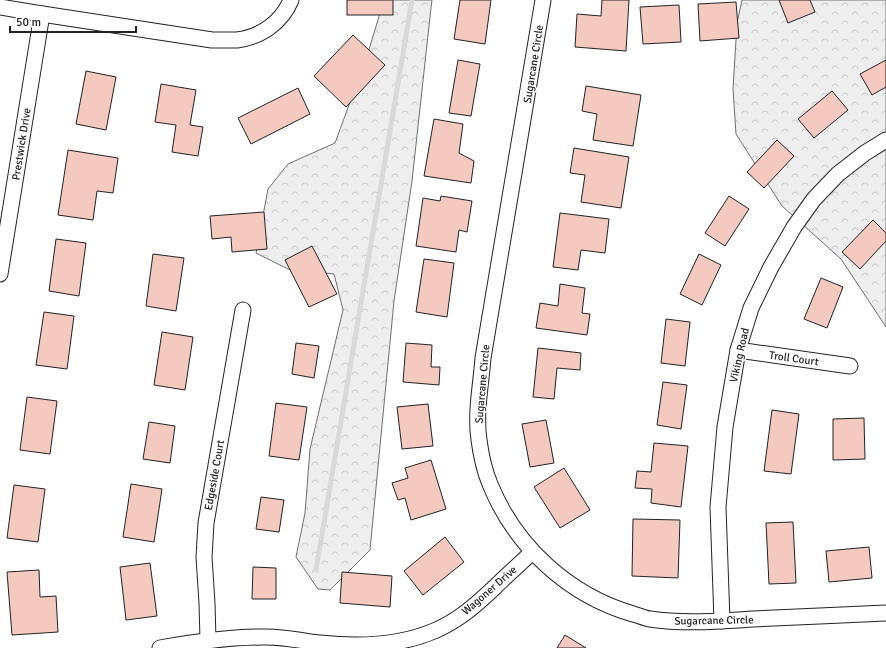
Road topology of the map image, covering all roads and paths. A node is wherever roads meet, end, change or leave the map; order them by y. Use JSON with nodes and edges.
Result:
{"nodes":[{"id":1,"x":291,"y":0,"type":"edge"},
{"id":2,"x":543,"y":0,"type":"edge"},
{"id":3,"x":0,"y":7,"type":"edge"},
{"id":4,"x":42,"y":14,"type":"junction"},
{"id":5,"x":886,"y":140,"type":"edge"},
{"id":6,"x":0,"y":274,"type":"edge"},
{"id":7,"x":243,"y":310,"type":"dead end"},
{"id":8,"x":738,"y":350,"type":"junction"},
{"id":9,"x":850,"y":366,"type":"dead end"},
{"id":10,"x":532,"y":552,"type":"junction"},
{"id":11,"x":886,"y":613,"type":"edge"},
{"id":12,"x":722,"y":621,"type":"junction"},
{"id":13,"x":208,"y":640,"type":"junction"},
{"id":14,"x":160,"y":648,"type":"edge"}],
"edges":[{"from":1,"to":4,"type":"street"},
{"from":2,"to":10,"type":"street","name":"Sugarcane Circle"},
{"from":3,"to":4,"type":"street"},
{"from":4,"to":6,"type":"street","name":"Prestwick Drive"},
{"from":5,"to":8,"type":"street","name":"Viking Road"},
{"from":7,"to":13,"type":"street","name":"Edgeside Court"},
{"from":8,"to":9,"type":"street","name":"Troll Court"},
{"from":8,"to":12,"type":"street","name":"Viking Road"},
{"from":10,"to":12,"type":"street","name":"Sugarcane Circle"},
{"from":10,"to":13,"type":"street","name":"Wagoner Drive"},
{"from":11,"to":12,"type":"street","name":"Sugarcane Circle"},
{"from":13,"to":14,"type":"street","name":"Wagoner Drive"}]}
